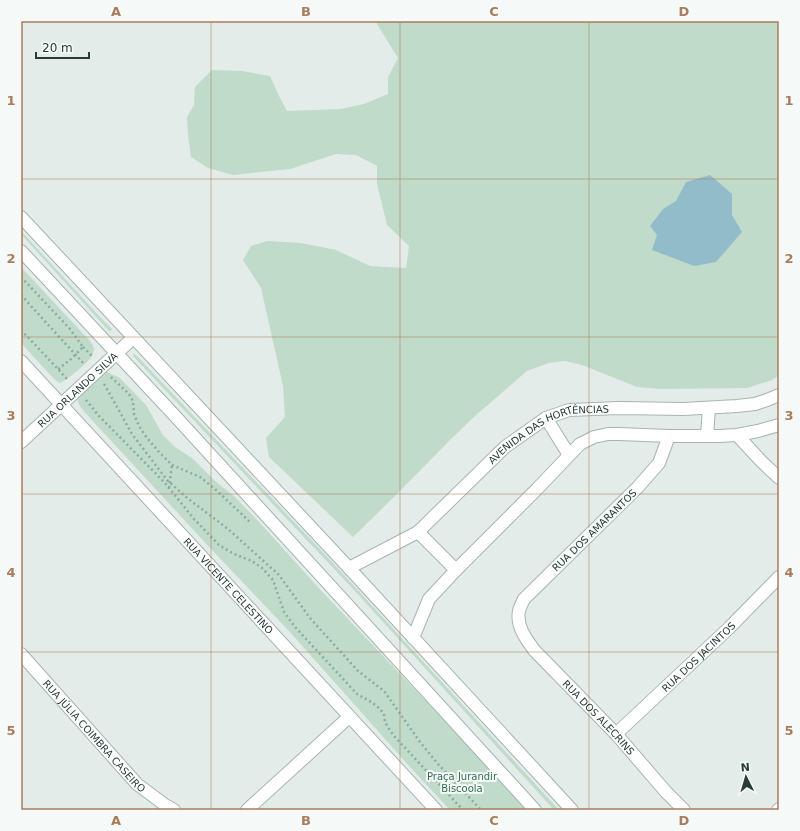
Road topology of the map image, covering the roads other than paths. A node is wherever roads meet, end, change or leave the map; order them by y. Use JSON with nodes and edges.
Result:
{"nodes":[{"id":1,"x":21,"y":217,"type":"edge"},
{"id":2,"x":21,"y":251,"type":"edge"},
{"id":3,"x":133,"y":338,"type":"junction"},
{"id":4,"x":117,"y":353,"type":"junction"},
{"id":5,"x":21,"y":361,"type":"edge"},
{"id":6,"x":779,"y":395,"type":"edge"},
{"id":7,"x":62,"y":405,"type":"junction"},
{"id":8,"x":709,"y":408,"type":"junction"},
{"id":9,"x":546,"y":418,"type":"junction"},
{"id":10,"x":779,"y":425,"type":"edge"},
{"id":11,"x":737,"y":435,"type":"junction"},
{"id":12,"x":669,"y":436,"type":"junction"},
{"id":13,"x":707,"y":436,"type":"junction"},
{"id":14,"x":21,"y":442,"type":"edge"},
{"id":15,"x":569,"y":455,"type":"junction"},
{"id":16,"x":779,"y":478,"type":"edge"},
{"id":17,"x":418,"y":532,"type":"junction"},
{"id":18,"x":349,"y":568,"type":"junction"},
{"id":19,"x":456,"y":570,"type":"junction"},
{"id":20,"x":779,"y":577,"type":"edge"},
{"id":21,"x":519,"y":622,"type":"joint"},
{"id":22,"x":413,"y":638,"type":"junction"},
{"id":23,"x":21,"y":654,"type":"edge"},
{"id":24,"x":350,"y":717,"type":"junction"},
{"id":25,"x":616,"y":734,"type":"junction"},
{"id":26,"x":174,"y":810,"type":"edge"},
{"id":27,"x":247,"y":810,"type":"edge"},
{"id":28,"x":436,"y":810,"type":"edge"},
{"id":29,"x":535,"y":810,"type":"edge"},
{"id":30,"x":572,"y":810,"type":"edge"},
{"id":31,"x":684,"y":810,"type":"edge"}],
"edges":[{"from":1,"to":3,"type":"street"},
{"from":2,"to":4,"type":"street"},
{"from":3,"to":4,"type":"street","name":"RUA ORLANDO SILVA"},
{"from":3,"to":18,"type":"street"},
{"from":4,"to":7,"type":"street","name":"RUA ORLANDO SILVA"},
{"from":4,"to":29,"type":"street"},
{"from":5,"to":7,"type":"street","name":"RUA VICENTE CELESTINO"},
{"from":6,"to":8,"type":"street","name":"AVENIDA DAS HORTÊNCIAS"},
{"from":7,"to":14,"type":"street","name":"RUA ORLANDO SILVA"},
{"from":7,"to":24,"type":"street","name":"RUA VICENTE CELESTINO"},
{"from":8,"to":9,"type":"street","name":"AVENIDA DAS HORTÊNCIAS"},
{"from":8,"to":13,"type":"street"},
{"from":9,"to":15,"type":"street"},
{"from":9,"to":17,"type":"street","name":"AVENIDA DAS HORTÊNCIAS"},
{"from":10,"to":11,"type":"street","name":"AVENIDA DAS HORTÊNCIAS"},
{"from":11,"to":13,"type":"street","name":"AVENIDA DAS HORTÊNCIAS"},
{"from":11,"to":16,"type":"street"},
{"from":12,"to":13,"type":"street","name":"AVENIDA DAS HORTÊNCIAS"},
{"from":12,"to":15,"type":"street","name":"AVENIDA DAS HORTÊNCIAS"},
{"from":12,"to":21,"type":"street","name":"RUA DOS AMARANTOS"},
{"from":15,"to":19,"type":"street","name":"AVENIDA DAS HORTÊNCIAS"},
{"from":17,"to":18,"type":"street","name":"AVENIDA DAS HORTÊNCIAS"},
{"from":17,"to":19,"type":"street"},
{"from":18,"to":22,"type":"street"},
{"from":19,"to":22,"type":"street","name":"AVENIDA DAS HORTÊNCIAS"},
{"from":20,"to":25,"type":"street","name":"RUA DOS JACINTOS"},
{"from":21,"to":25,"type":"street","name":"RUA DOS ALECRINS"},
{"from":22,"to":30,"type":"street"},
{"from":23,"to":26,"type":"street","name":"RUA JÚLIA COIMBRA CASEIRO"},
{"from":24,"to":27,"type":"street"},
{"from":24,"to":28,"type":"street","name":"RUA VICENTE CELESTINO"},
{"from":25,"to":31,"type":"street","name":"RUA DOS ALECRINS"}]}
